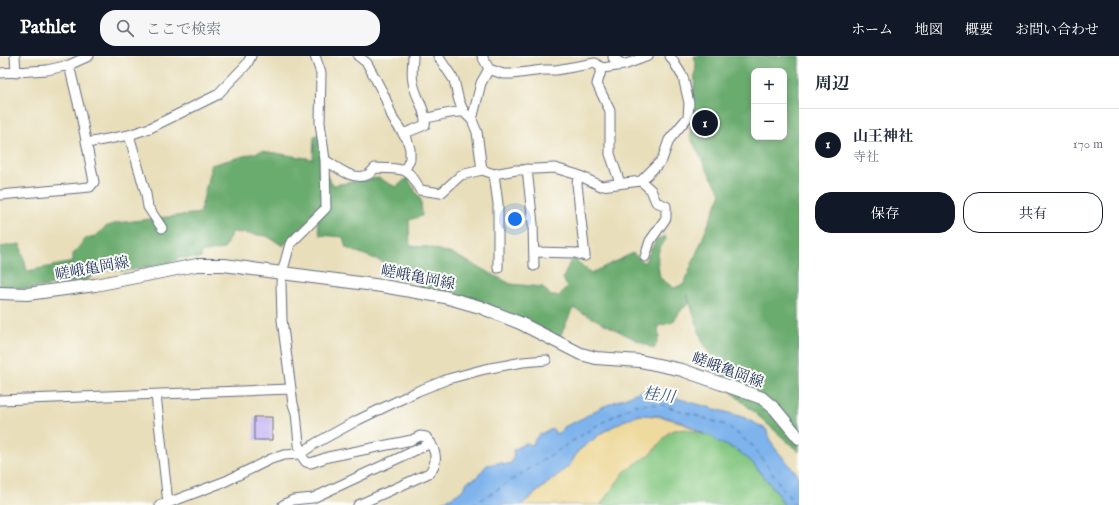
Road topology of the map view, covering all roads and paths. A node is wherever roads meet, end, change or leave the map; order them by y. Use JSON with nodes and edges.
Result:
{"nodes":[{"id":1,"x":15,"y":56,"type":"edge"},
{"id":2,"x":89,"y":56,"type":"edge"},
{"id":3,"x":251,"y":56,"type":"edge"},
{"id":4,"x":315,"y":56,"type":"edge"},
{"id":5,"x":358,"y":56,"type":"edge"},
{"id":6,"x":413,"y":56,"type":"edge"},
{"id":7,"x":438,"y":56,"type":"edge"},
{"id":8,"x":482,"y":56,"type":"edge"},
{"id":9,"x":613,"y":56,"type":"edge"},
{"id":10,"x":648,"y":56,"type":"edge"},
{"id":11,"x":670,"y":56,"type":"edge"},
{"id":12,"x":70,"y":65,"type":"junction"},
{"id":13,"x":624,"y":65,"type":"junction"},
{"id":14,"x":602,"y":68,"type":"junction"},
{"id":15,"x":489,"y":69,"type":"junction"},
{"id":16,"x":16,"y":73,"type":"junction"},
{"id":17,"x":0,"y":74,"type":"edge"},
{"id":18,"x":464,"y":112,"type":"junction"},
{"id":19,"x":426,"y":118,"type":"junction"},
{"id":20,"x":472,"y":120,"type":"junction"},
{"id":21,"x":403,"y":134,"type":"junction"},
{"id":22,"x":129,"y":135,"type":"junction"},
{"id":23,"x":87,"y":144,"type":"junction"},
{"id":24,"x":325,"y":160,"type":"junction"},
{"id":25,"x":527,"y":169,"type":"junction"},
{"id":26,"x":405,"y":170,"type":"junction"},
{"id":27,"x":482,"y":170,"type":"junction"},
{"id":28,"x":494,"y":174,"type":"junction"},
{"id":29,"x":578,"y":175,"type":"junction"},
{"id":30,"x":641,"y":181,"type":"junction"},
{"id":31,"x":620,"y":183,"type":"junction"},
{"id":32,"x":0,"y":195,"type":"edge"},
{"id":33,"x":162,"y":228,"type":"dead end"},
{"id":34,"x":534,"y":252,"type":"junction"},
{"id":35,"x":645,"y":257,"type":"dead end"},
{"id":36,"x":534,"y":266,"type":"dead end"},
{"id":37,"x":498,"y":268,"type":"dead end"},
{"id":38,"x":282,"y":273,"type":"junction"},
{"id":39,"x":0,"y":293,"type":"edge"},
{"id":40,"x":546,"y":360,"type":"dead end"},
{"id":41,"x":291,"y":389,"type":"junction"},
{"id":42,"x":156,"y":395,"type":"junction"},
{"id":43,"x":0,"y":400,"type":"edge"},
{"id":44,"x":799,"y":438,"type":"edge"},
{"id":45,"x":431,"y":444,"type":"junction"},
{"id":46,"x":300,"y":454,"type":"junction"},
{"id":47,"x":164,"y":504,"type":"edge"},
{"id":48,"x":283,"y":505,"type":"edge"},
{"id":49,"x":358,"y":505,"type":"edge"}],
"edges":[{"from":1,"to":16,"type":"street"},
{"from":2,"to":12,"type":"street"},
{"from":3,"to":22,"type":"street"},
{"from":4,"to":24,"type":"street"},
{"from":5,"to":21,"type":"street"},
{"from":6,"to":19,"type":"street"},
{"from":7,"to":18,"type":"street"},
{"from":8,"to":15,"type":"street"},
{"from":9,"to":13,"type":"street"},
{"from":10,"to":13,"type":"street"},
{"from":11,"to":30,"type":"street"},
{"from":12,"to":16,"type":"street"},
{"from":12,"to":23,"type":"street"},
{"from":13,"to":14,"type":"street"},
{"from":14,"to":15,"type":"street"},
{"from":14,"to":31,"type":"street"},
{"from":15,"to":20,"type":"street"},
{"from":16,"to":17,"type":"street"},
{"from":18,"to":19,"type":"street"},
{"from":18,"to":20,"type":"street"},
{"from":19,"to":21,"type":"street"},
{"from":20,"to":27,"type":"street"},
{"from":21,"to":26,"type":"street"},
{"from":22,"to":23,"type":"street"},
{"from":22,"to":33,"type":"street"},
{"from":23,"to":32,"type":"street"},
{"from":24,"to":26,"type":"street"},
{"from":24,"to":38,"type":"street"},
{"from":25,"to":28,"type":"street"},
{"from":25,"to":29,"type":"street"},
{"from":25,"to":34,"type":"street"},
{"from":26,"to":27,"type":"street"},
{"from":27,"to":28,"type":"street"},
{"from":28,"to":37,"type":"street"},
{"from":29,"to":31,"type":"street"},
{"from":29,"to":34,"type":"street"},
{"from":30,"to":31,"type":"street"},
{"from":30,"to":35,"type":"street"},
{"from":34,"to":36,"type":"street"},
{"from":38,"to":39,"type":"main road","name":"嵯峨亀岡線"},
{"from":38,"to":41,"type":"street"},
{"from":38,"to":44,"type":"main road","name":"嵯峨亀岡線"},
{"from":40,"to":46,"type":"street"},
{"from":41,"to":42,"type":"street"},
{"from":41,"to":46,"type":"street"},
{"from":42,"to":43,"type":"street"},
{"from":42,"to":47,"type":"street"},
{"from":45,"to":46,"type":"street"},
{"from":45,"to":48,"type":"street"},
{"from":45,"to":49,"type":"street"},
{"from":46,"to":47,"type":"street"}]}
